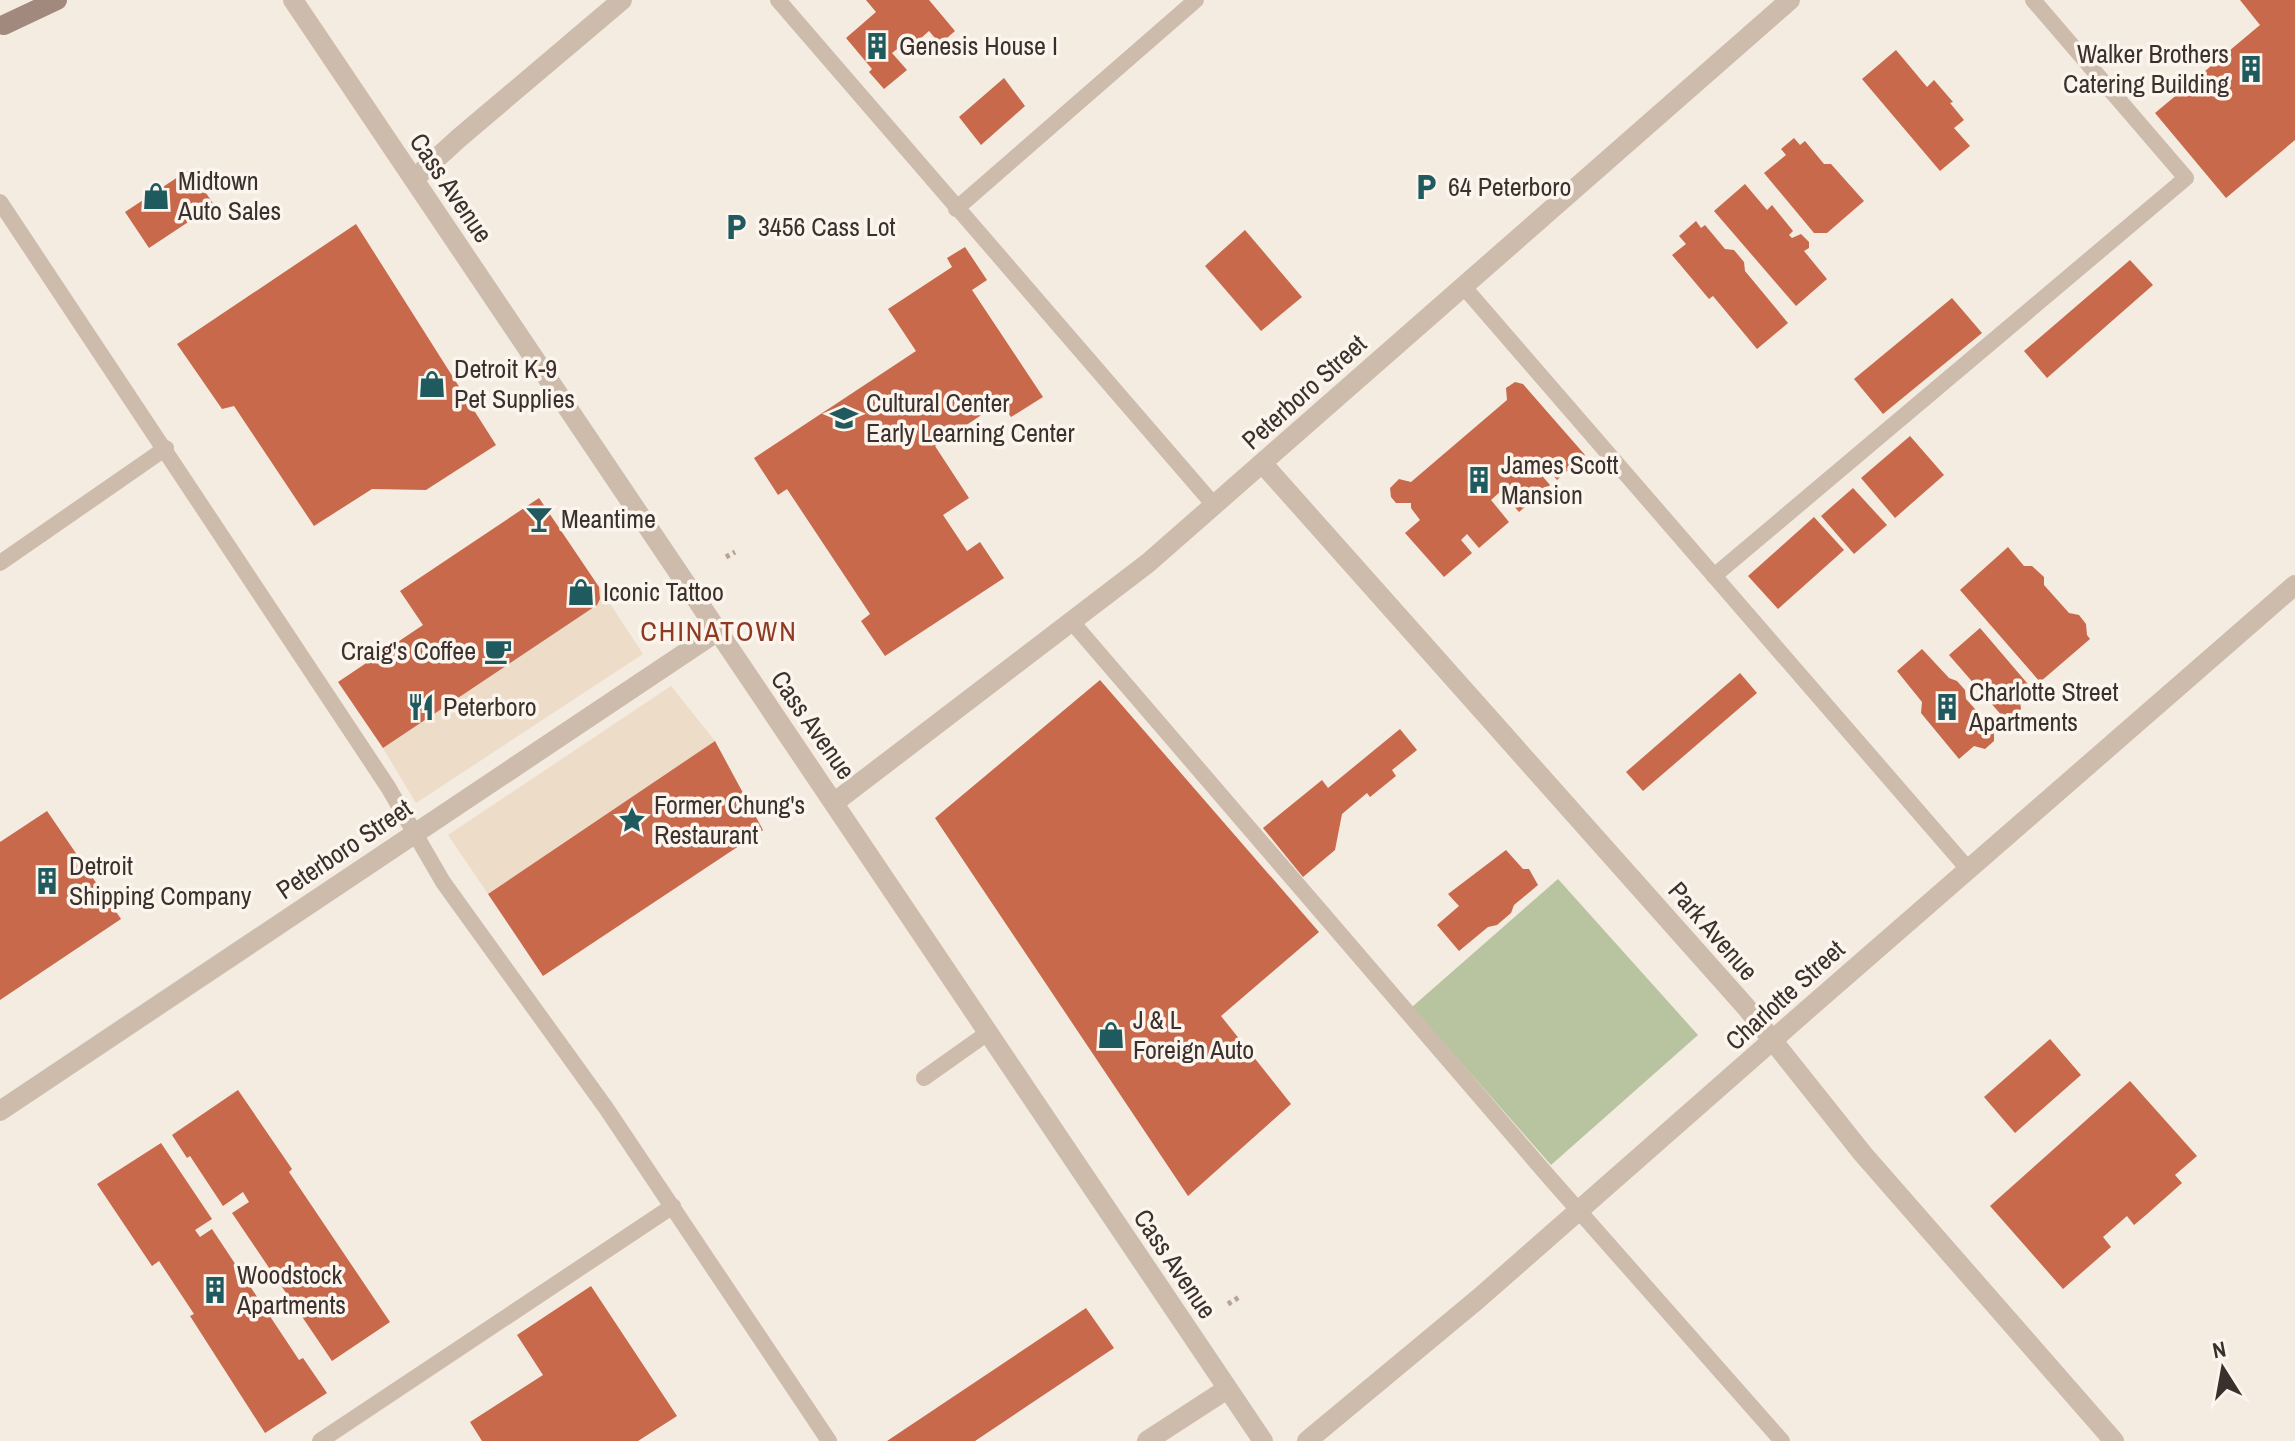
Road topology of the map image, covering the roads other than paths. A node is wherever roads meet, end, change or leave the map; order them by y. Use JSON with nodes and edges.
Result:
{"nodes":[{"id":1,"x":30,"y":0,"type":"edge"},
{"id":2,"x":57,"y":0,"type":"edge"},
{"id":3,"x":293,"y":0,"type":"edge"},
{"id":4,"x":622,"y":0,"type":"edge"},
{"id":5,"x":778,"y":0,"type":"edge"},
{"id":6,"x":1196,"y":0,"type":"edge"},
{"id":7,"x":1790,"y":0,"type":"edge"},
{"id":8,"x":2033,"y":0,"type":"edge"},
{"id":9,"x":2,"y":27,"type":"edge"},
{"id":10,"x":414,"y":179,"type":"junction"},
{"id":11,"x":0,"y":202,"type":"edge"},
{"id":12,"x":956,"y":209,"type":"junction"},
{"id":13,"x":1463,"y":286,"type":"junction"},
{"id":14,"x":166,"y":448,"type":"junction"},
{"id":15,"x":1263,"y":464,"type":"junction"},
{"id":16,"x":1214,"y":505,"type":"junction"},
{"id":17,"x":0,"y":563,"type":"edge"},
{"id":18,"x":1714,"y":576,"type":"junction"},
{"id":19,"x":2295,"y":585,"type":"edge"},
{"id":20,"x":1072,"y":622,"type":"junction"},
{"id":21,"x":718,"y":631,"type":"junction"},
{"id":22,"x":835,"y":802,"type":"junction"},
{"id":23,"x":416,"y":832,"type":"junction"},
{"id":24,"x":1968,"y":869,"type":"junction"},
{"id":25,"x":989,"y":1032,"type":"junction"},
{"id":26,"x":1772,"y":1041,"type":"junction"},
{"id":27,"x":924,"y":1078,"type":"dead end"},
{"id":28,"x":0,"y":1111,"type":"edge"},
{"id":29,"x":673,"y":1206,"type":"junction"},
{"id":30,"x":1579,"y":1209,"type":"junction"},
{"id":31,"x":1227,"y":1389,"type":"junction"},
{"id":32,"x":320,"y":1441,"type":"edge"},
{"id":33,"x":829,"y":1441,"type":"edge"},
{"id":34,"x":1147,"y":1441,"type":"edge"},
{"id":35,"x":1263,"y":1441,"type":"edge"},
{"id":36,"x":1307,"y":1441,"type":"edge"},
{"id":37,"x":1782,"y":1441,"type":"edge"},
{"id":38,"x":2114,"y":1441,"type":"edge"}],
"edges":[{"from":1,"to":9,"type":"main road"},
{"from":2,"to":9,"type":"main road"},
{"from":3,"to":10,"type":"street","name":"Cass Avenue"},
{"from":4,"to":10,"type":"street"},
{"from":5,"to":12,"type":"lane"},
{"from":6,"to":12,"type":"lane"},
{"from":7,"to":13,"type":"street","name":"Peterboro Street"},
{"from":8,"to":18,"type":"lane"},
{"from":10,"to":21,"type":"street","name":"Cass Avenue"},
{"from":11,"to":14,"type":"lane"},
{"from":12,"to":16,"type":"lane"},
{"from":13,"to":15,"type":"street","name":"Peterboro Street"},
{"from":13,"to":18,"type":"lane"},
{"from":14,"to":17,"type":"lane"},
{"from":14,"to":23,"type":"lane"},
{"from":15,"to":16,"type":"street","name":"Peterboro Street"},
{"from":15,"to":26,"type":"street","name":"Park Avenue"},
{"from":16,"to":20,"type":"street","name":"Peterboro Street"},
{"from":18,"to":24,"type":"lane"},
{"from":19,"to":24,"type":"street","name":"Charlotte Street"},
{"from":20,"to":22,"type":"street","name":"Peterboro Street"},
{"from":20,"to":30,"type":"lane"},
{"from":21,"to":22,"type":"street","name":"Cass Avenue"},
{"from":21,"to":23,"type":"street","name":"Peterboro Street"},
{"from":22,"to":25,"type":"street","name":"Cass Avenue"},
{"from":23,"to":28,"type":"street","name":"Peterboro Street"},
{"from":23,"to":29,"type":"lane"},
{"from":24,"to":26,"type":"street","name":"Charlotte Street"},
{"from":25,"to":27,"type":"lane"},
{"from":25,"to":31,"type":"street","name":"Cass Avenue"},
{"from":26,"to":30,"type":"street","name":"Charlotte Street"},
{"from":26,"to":38,"type":"street","name":"Park Avenue"},
{"from":29,"to":32,"type":"lane"},
{"from":29,"to":33,"type":"lane"},
{"from":30,"to":36,"type":"street","name":"Charlotte Street"},
{"from":30,"to":37,"type":"lane"},
{"from":31,"to":34,"type":"street"},
{"from":31,"to":35,"type":"street","name":"Cass Avenue"}]}
